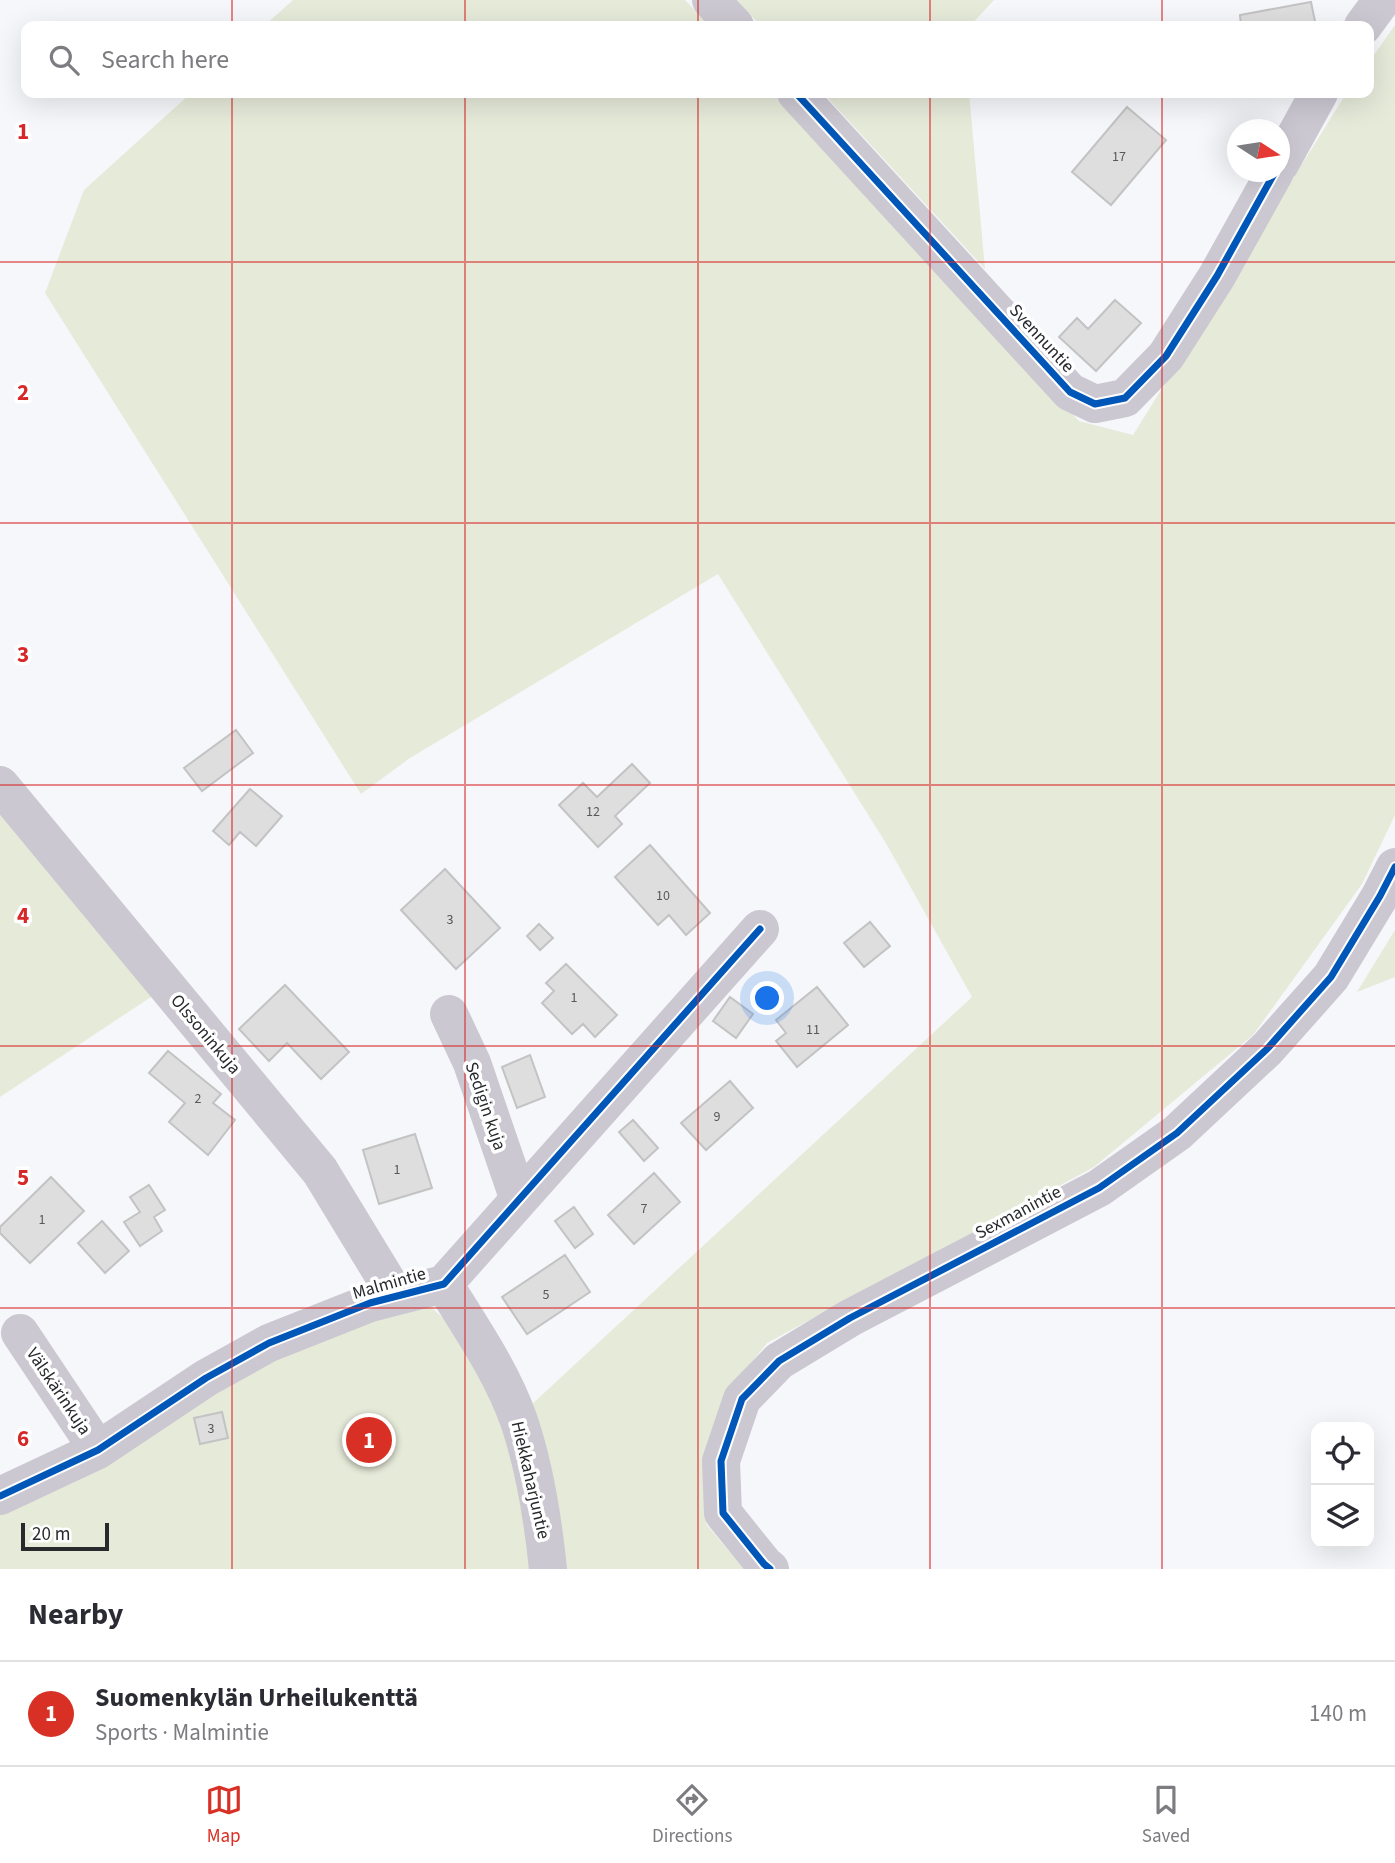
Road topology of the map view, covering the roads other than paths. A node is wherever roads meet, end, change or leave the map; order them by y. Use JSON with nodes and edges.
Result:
{"nodes":[{"id":1,"x":711,"y":0,"type":"edge"},
{"id":2,"x":1382,"y":0,"type":"edge"},
{"id":3,"x":730,"y":21,"type":"edge"},
{"id":4,"x":1367,"y":21,"type":"edge"},
{"id":5,"x":801,"y":98,"type":"edge"},
{"id":6,"x":1317,"y":98,"type":"edge"},
{"id":7,"x":1290,"y":145,"type":"edge"},
{"id":8,"x":1269,"y":182,"type":"edge"},
{"id":9,"x":0,"y":785,"type":"edge"},
{"id":10,"x":1395,"y":867,"type":"edge"},
{"id":11,"x":760,"y":929,"type":"dead end"},
{"id":12,"x":449,"y":1014,"type":"dead end"},
{"id":13,"x":519,"y":1200,"type":"junction"},
{"id":14,"x":444,"y":1284,"type":"junction"},
{"id":15,"x":396,"y":1296,"type":"junction"},
{"id":16,"x":20,"y":1333,"type":"dead end"},
{"id":17,"x":99,"y":1450,"type":"junction"},
{"id":18,"x":0,"y":1496,"type":"edge"},
{"id":19,"x":548,"y":1569,"type":"edge"},
{"id":20,"x":770,"y":1569,"type":"edge"}],
"edges":[{"from":1,"to":3,"type":"street"},
{"from":2,"to":4,"type":"street"},
{"from":5,"to":8,"type":"street","name":"Svennuntie"},
{"from":6,"to":7,"type":"street"},
{"from":9,"to":15,"type":"street","name":"Olssoninkuja"},
{"from":10,"to":20,"type":"street","name":"Sexmanintie"},
{"from":11,"to":13,"type":"street","name":"Malmintie"},
{"from":12,"to":13,"type":"street","name":"Sedigin kuja"},
{"from":13,"to":14,"type":"street","name":"Malmintie"},
{"from":14,"to":15,"type":"street","name":"Malmintie"},
{"from":14,"to":19,"type":"street","name":"Hiekkaharjuntie"},
{"from":15,"to":17,"type":"street","name":"Malmintie"},
{"from":16,"to":17,"type":"street","name":"Välskärinkuja"},
{"from":17,"to":18,"type":"street","name":"Malmintie"}]}
